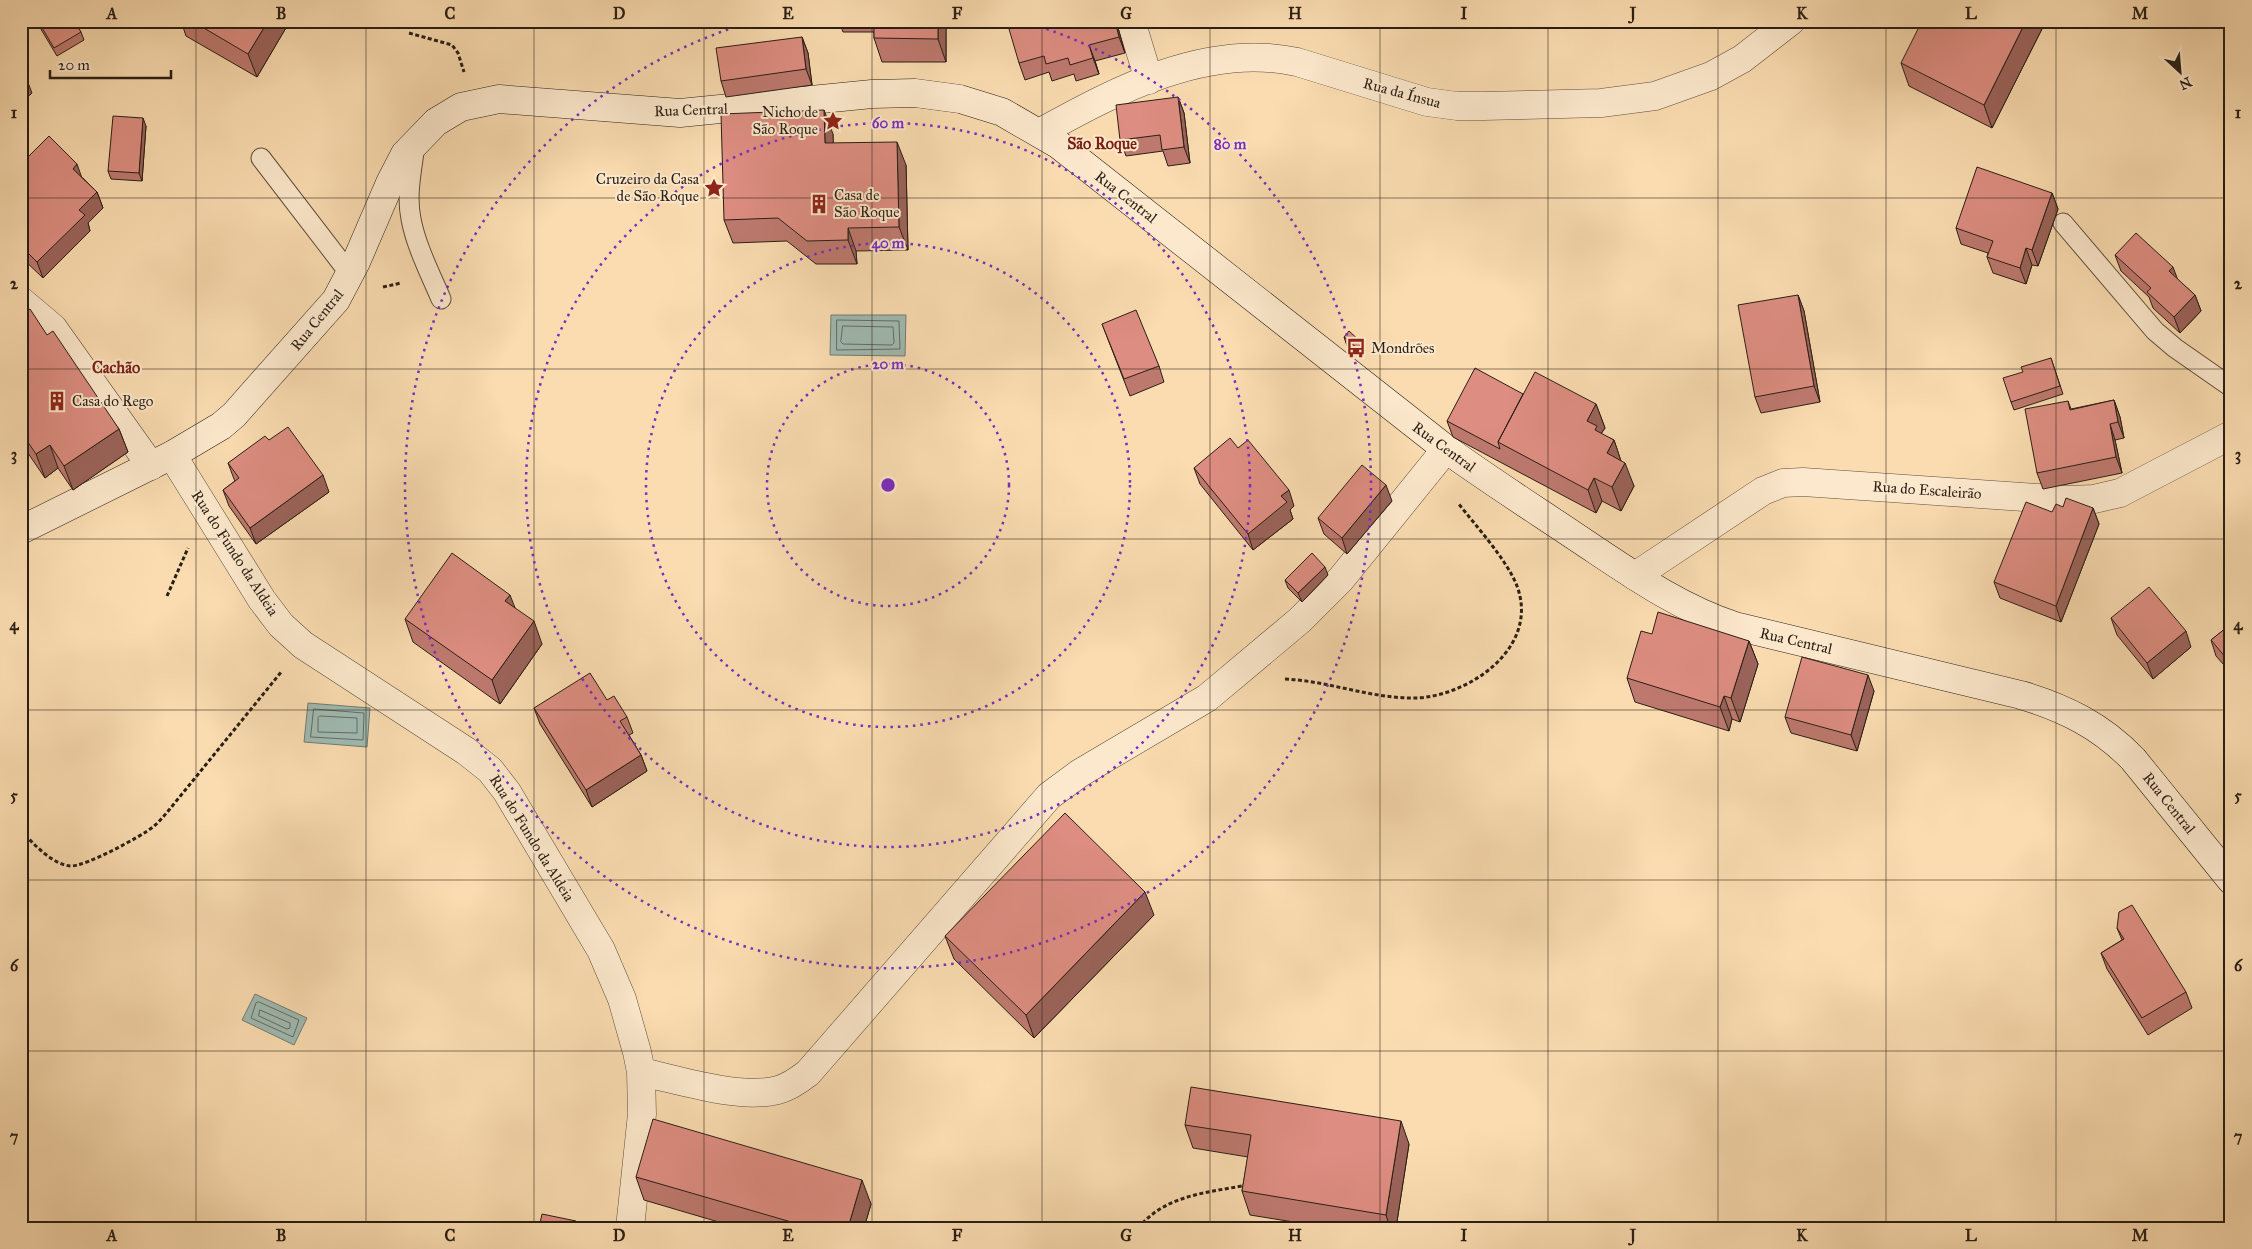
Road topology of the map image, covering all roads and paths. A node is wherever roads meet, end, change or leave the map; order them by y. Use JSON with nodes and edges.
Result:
{"nodes":[{"id":1,"x":1131,"y":21,"type":"edge"},
{"id":2,"x":1791,"y":21,"type":"edge"},
{"id":3,"x":409,"y":33,"type":"dead end"},
{"id":4,"x":1149,"y":80,"type":"junction"},
{"id":5,"x":475,"y":103,"type":"junction"},
{"id":6,"x":1041,"y":132,"type":"junction"},
{"id":7,"x":416,"y":142,"type":"junction"},
{"id":8,"x":261,"y":158,"type":"dead end"},
{"id":9,"x":2063,"y":223,"type":"dead end"},
{"id":10,"x":350,"y":274,"type":"junction"},
{"id":11,"x":441,"y":299,"type":"dead end"},
{"id":12,"x":21,"y":301,"type":"edge"},
{"id":13,"x":2231,"y":387,"type":"edge"},
{"id":14,"x":2231,"y":435,"type":"edge"},
{"id":15,"x":1439,"y":458,"type":"junction"},
{"id":16,"x":161,"y":460,"type":"junction"},
{"id":17,"x":206,"y":508,"type":"junction"},
{"id":18,"x":21,"y":530,"type":"edge"},
{"id":19,"x":1635,"y":576,"type":"junction"},
{"id":20,"x":167,"y":596,"type":"dead end"},
{"id":21,"x":303,"y":645,"type":"junction"},
{"id":22,"x":1234,"y":677,"type":"junction"},
{"id":23,"x":21,"y":830,"type":"edge"},
{"id":24,"x":2231,"y":880,"type":"edge"},
{"id":25,"x":641,"y":1072,"type":"junction"},
{"id":26,"x":1242,"y":1186,"type":"edge"},
{"id":27,"x":630,"y":1228,"type":"edge"},
{"id":28,"x":1138,"y":1228,"type":"edge"}],
"edges":[{"from":1,"to":4,"type":"street"},
{"from":2,"to":4,"type":"street","name":"Rua da Ínsua"},
{"from":3,"to":5,"type":"path"},
{"from":4,"to":6,"type":"street","name":"Rua da Ínsua"},
{"from":5,"to":6,"type":"street","name":"Rua Central"},
{"from":5,"to":7,"type":"street","name":"Rua Central"},
{"from":6,"to":15,"type":"street","name":"Rua Central"},
{"from":7,"to":10,"type":"street","name":"Rua Central"},
{"from":7,"to":11,"type":"lane"},
{"from":8,"to":10,"type":"lane"},
{"from":9,"to":13,"type":"lane"},
{"from":10,"to":16,"type":"street","name":"Rua Central"},
{"from":12,"to":16,"type":"street","name":"Rua do Fundo da Aldeia"},
{"from":14,"to":19,"type":"street","name":"Rua do Escaleirão"},
{"from":15,"to":19,"type":"street","name":"Rua Central"},
{"from":15,"to":22,"type":"street"},
{"from":15,"to":22,"type":"path"},
{"from":16,"to":17,"type":"street","name":"Rua do Fundo da Aldeia"},
{"from":16,"to":18,"type":"street","name":"Rua Central"},
{"from":17,"to":20,"type":"path"},
{"from":17,"to":21,"type":"street","name":"Rua do Fundo da Aldeia"},
{"from":19,"to":24,"type":"street","name":"Rua Central"},
{"from":21,"to":23,"type":"path"},
{"from":21,"to":25,"type":"street","name":"Rua do Fundo da Aldeia"},
{"from":22,"to":25,"type":"street"},
{"from":25,"to":27,"type":"street","name":"Rua do Fundo da Aldeia"},
{"from":26,"to":28,"type":"path"}]}
